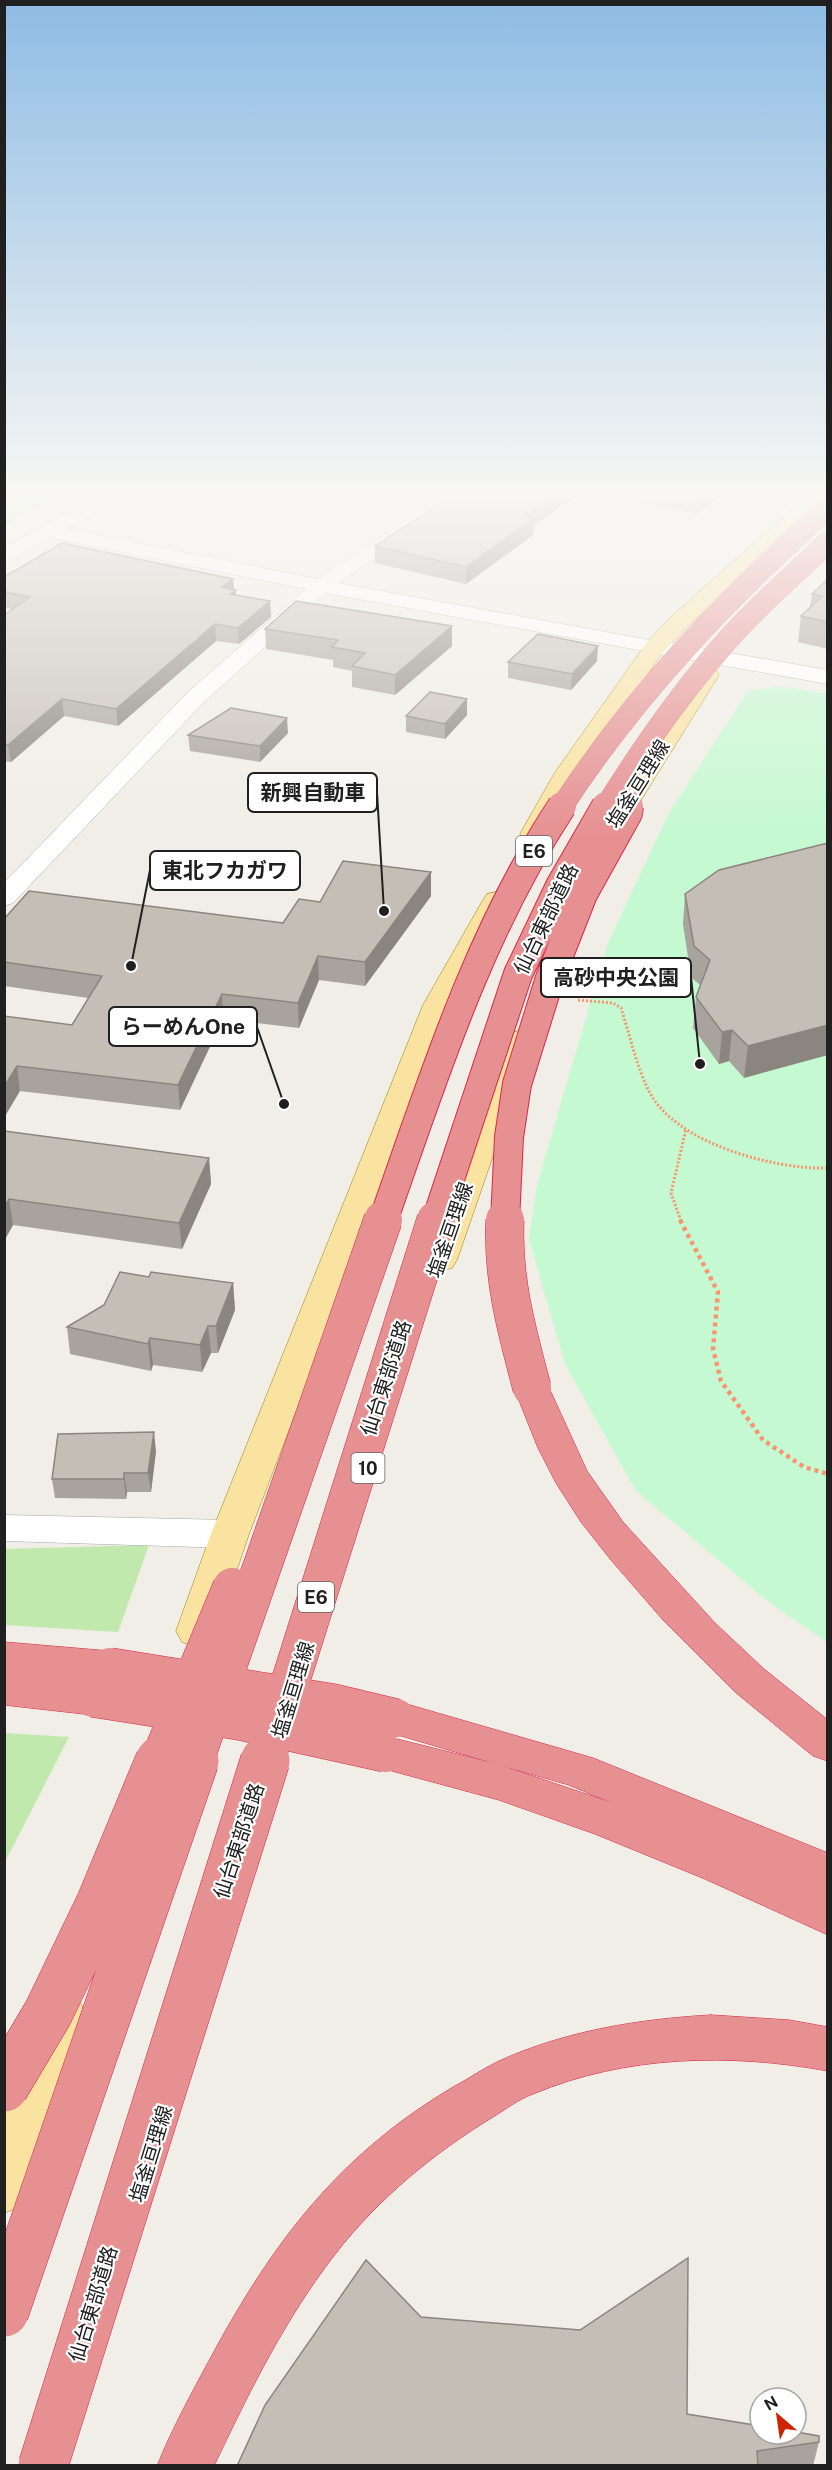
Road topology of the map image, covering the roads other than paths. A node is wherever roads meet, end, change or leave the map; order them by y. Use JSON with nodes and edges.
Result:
{"nodes":[{"id":1,"x":297,"y":607,"type":"edge"},
{"id":2,"x":439,"y":607,"type":"edge"},
{"id":3,"x":695,"y":607,"type":"edge"},
{"id":4,"x":720,"y":607,"type":"edge"},
{"id":5,"x":761,"y":607,"type":"edge"},
{"id":6,"x":770,"y":607,"type":"edge"},
{"id":7,"x":655,"y":646,"type":"junction"},
{"id":8,"x":724,"y":657,"type":"junction"},
{"id":9,"x":828,"y":677,"type":"edge"},
{"id":10,"x":641,"y":751,"type":"junction"},
{"id":11,"x":4,"y":897,"type":"edge"},
{"id":12,"x":363,"y":1271,"type":"junction"},
{"id":13,"x":4,"y":1528,"type":"edge"},
{"id":14,"x":230,"y":1534,"type":"junction"},
{"id":15,"x":4,"y":1658,"type":"edge"},
{"id":16,"x":102,"y":1682,"type":"junction"},
{"id":17,"x":4,"y":1689,"type":"edge"},
{"id":18,"x":390,"y":1735,"type":"junction"},
{"id":19,"x":828,"y":1743,"type":"edge"},
{"id":20,"x":828,"y":1874,"type":"edge"},
{"id":21,"x":828,"y":1915,"type":"edge"},
{"id":22,"x":828,"y":2049,"type":"edge"},
{"id":23,"x":4,"y":2087,"type":"edge"},
{"id":24,"x":4,"y":2189,"type":"edge"},
{"id":25,"x":4,"y":2312,"type":"edge"},
{"id":26,"x":43,"y":2466,"type":"edge"},
{"id":27,"x":65,"y":2466,"type":"edge"},
{"id":28,"x":185,"y":2466,"type":"edge"}],
"edges":[{"from":1,"to":11,"type":"street"},
{"from":2,"to":7,"type":"street"},
{"from":3,"to":7,"type":"main road"},
{"from":4,"to":12,"type":"highway","name":"仙台東部道路","number":"E6","bridge":true},
{"from":5,"to":10,"type":"highway","name":"仙台東部道路","number":"E6","bridge":true},
{"from":6,"to":8,"type":"main road","name":"塩釜亘理線","number":"10"},
{"from":7,"to":8,"type":"street"},
{"from":7,"to":14,"type":"main road"},
{"from":8,"to":9,"type":"street"},
{"from":8,"to":27,"type":"main road","name":"塩釜亘理線","number":"10"},
{"from":10,"to":19,"type":"highway","bridge":true},
{"from":10,"to":26,"type":"highway","name":"仙台東部道路","number":"E6","bridge":true},
{"from":12,"to":23,"type":"highway","bridge":true},
{"from":12,"to":25,"type":"highway","name":"仙台東部道路","number":"E6","bridge":true},
{"from":13,"to":14,"type":"street"},
{"from":14,"to":24,"type":"main road"},
{"from":15,"to":16,"type":"highway"},
{"from":16,"to":17,"type":"highway"},
{"from":16,"to":18,"type":"highway","bridge":true},
{"from":18,"to":20,"type":"highway"},
{"from":18,"to":21,"type":"highway"},
{"from":22,"to":28,"type":"highway"}]}
